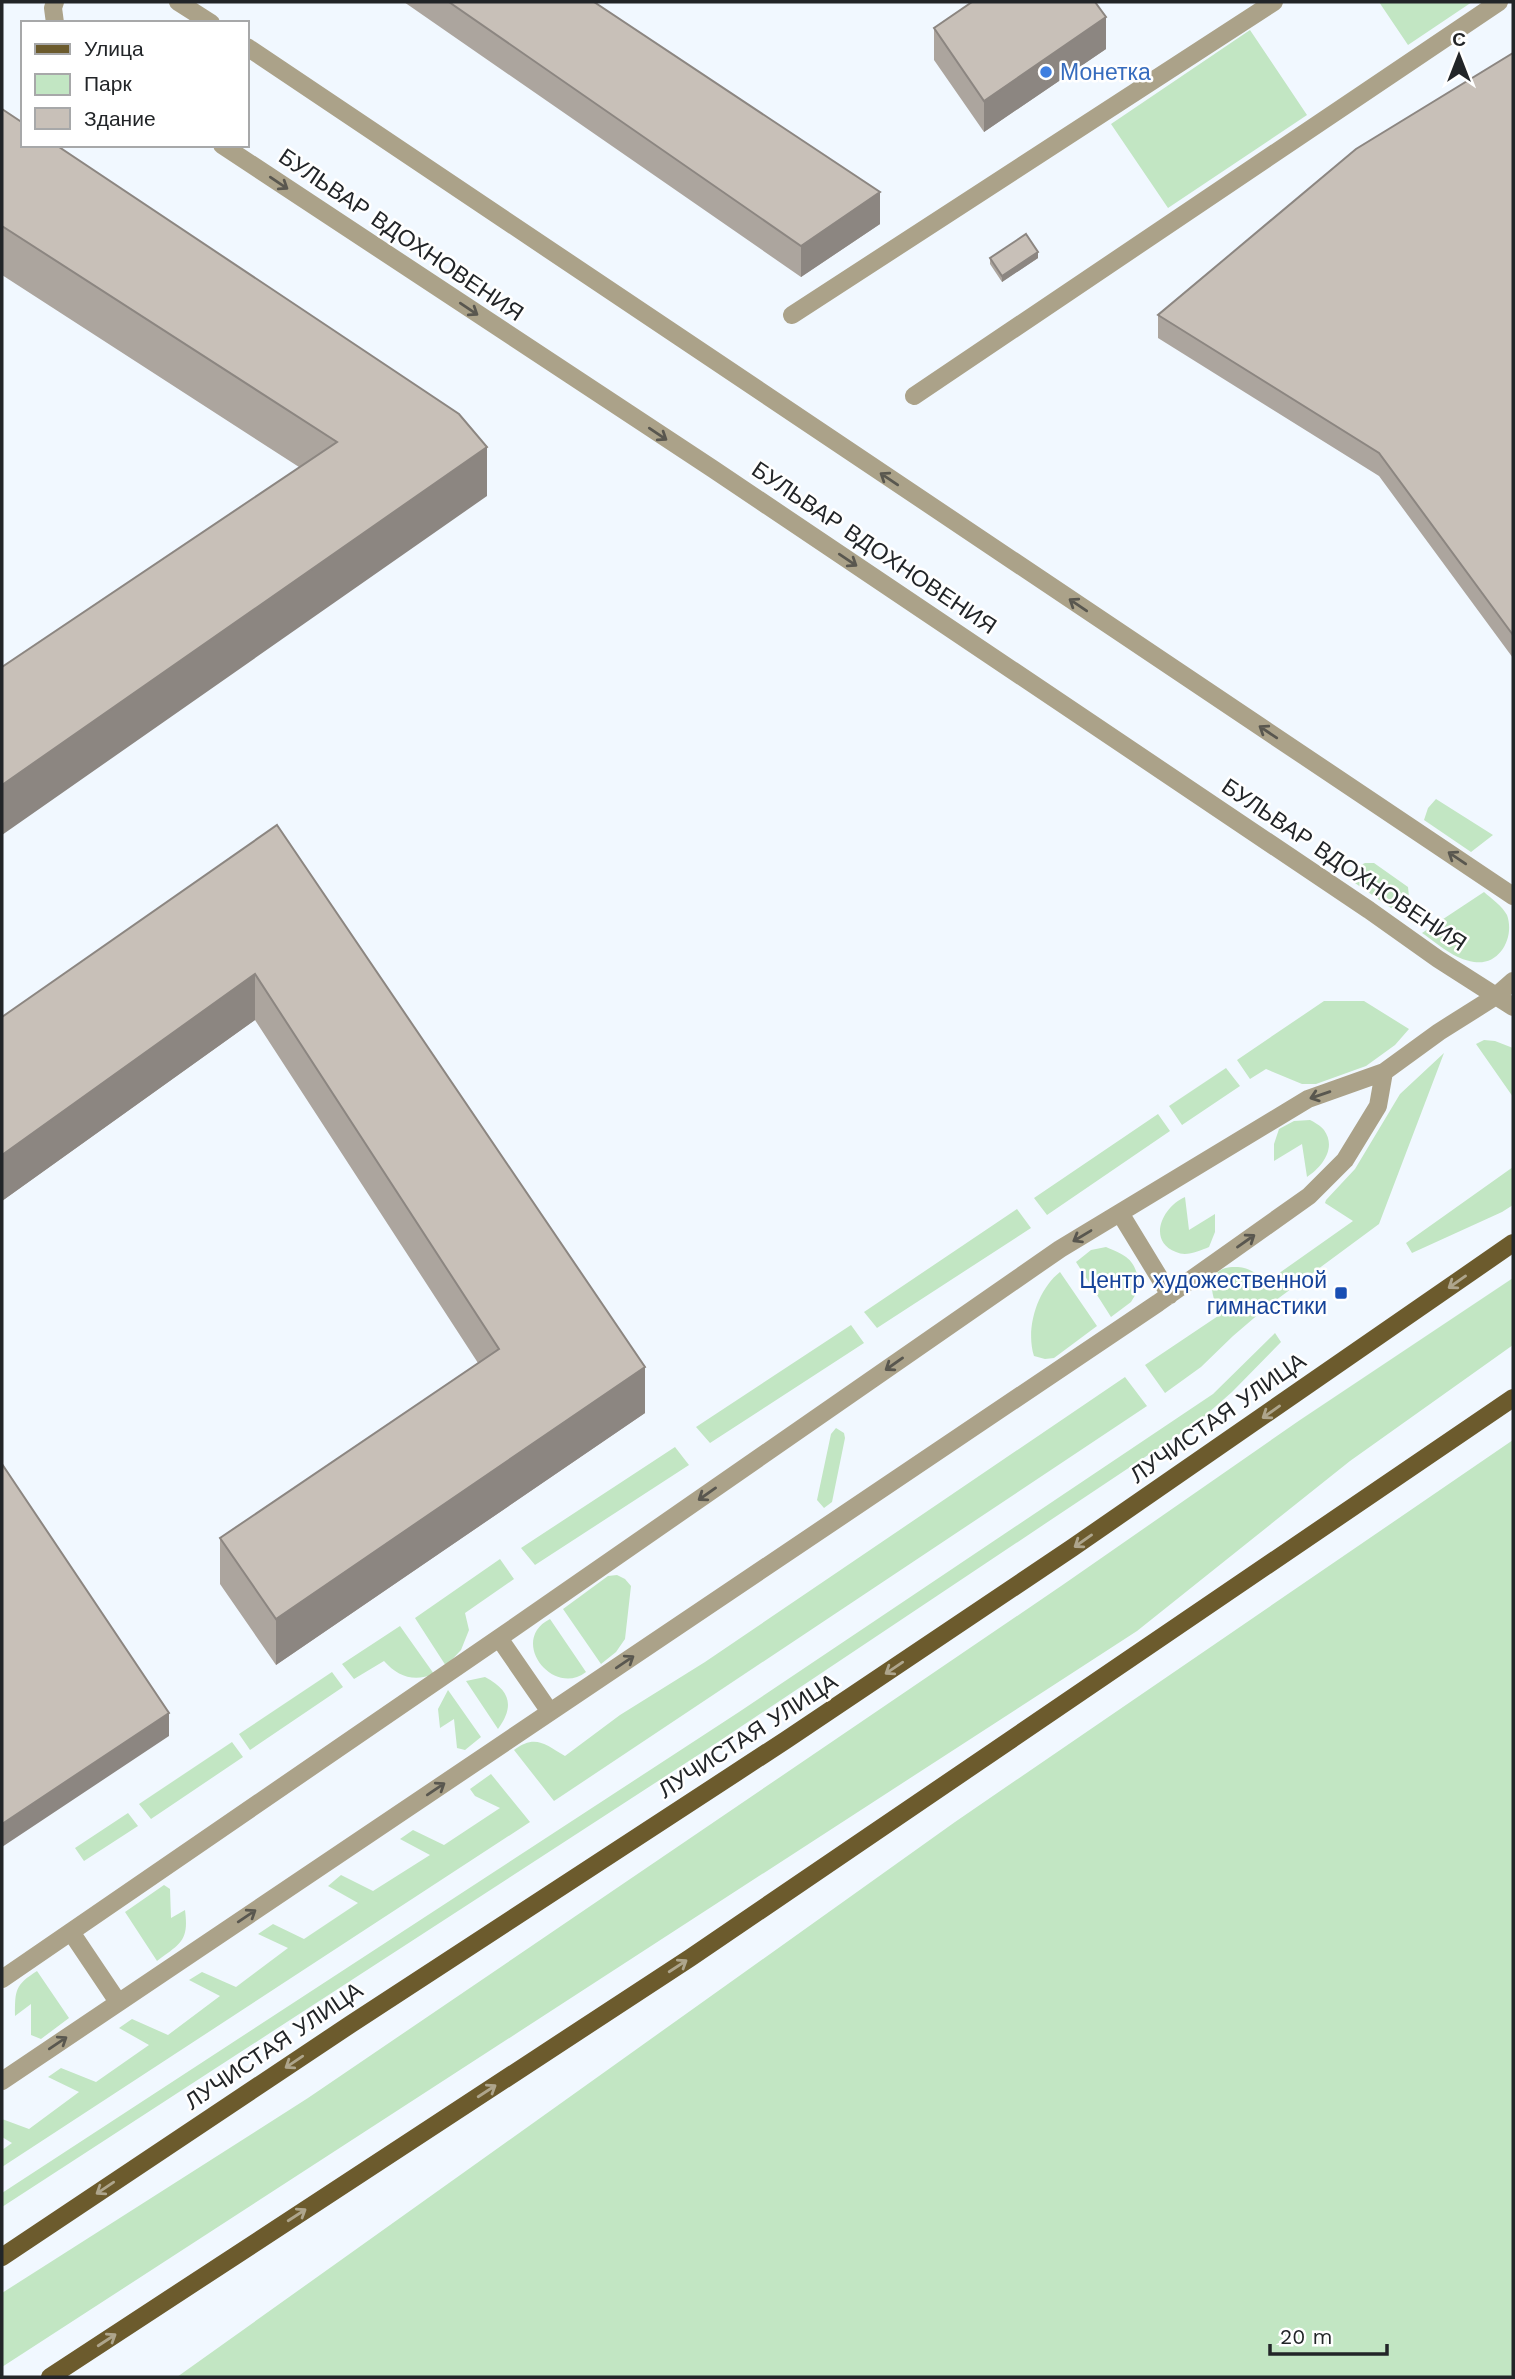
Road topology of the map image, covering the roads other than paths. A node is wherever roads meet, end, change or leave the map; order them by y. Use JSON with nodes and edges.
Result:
{"nodes":[{"id":1,"x":55,"y":2,"type":"edge"},
{"id":2,"x":178,"y":2,"type":"edge"},
{"id":3,"x":1274,"y":2,"type":"edge"},
{"id":4,"x":1499,"y":2,"type":"edge"},
{"id":5,"x":55,"y":21,"type":"edge"},
{"id":6,"x":208,"y":21,"type":"edge"},
{"id":7,"x":248,"y":48,"type":"edge"},
{"id":8,"x":225,"y":147,"type":"edge"},
{"id":9,"x":792,"y":314,"type":"dead end"},
{"id":10,"x":914,"y":396,"type":"dead end"},
{"id":11,"x":1513,"y":896,"type":"edge"},
{"id":12,"x":1513,"y":981,"type":"edge"},
{"id":13,"x":1496,"y":996,"type":"junction"},
{"id":14,"x":1513,"y":1007,"type":"edge"},
{"id":15,"x":1384,"y":1072,"type":"junction"},
{"id":16,"x":1120,"y":1213,"type":"junction"},
{"id":17,"x":1513,"y":1243,"type":"edge"},
{"id":18,"x":1171,"y":1295,"type":"junction"},
{"id":19,"x":1513,"y":1398,"type":"edge"},
{"id":20,"x":499,"y":1638,"type":"junction"},
{"id":21,"x":550,"y":1712,"type":"junction"},
{"id":22,"x":71,"y":1933,"type":"junction"},
{"id":23,"x":2,"y":1979,"type":"edge"},
{"id":24,"x":118,"y":2002,"type":"junction"},
{"id":25,"x":2,"y":2081,"type":"edge"},
{"id":26,"x":2,"y":2257,"type":"edge"},
{"id":27,"x":50,"y":2377,"type":"edge"}],
"edges":[{"from":1,"to":5,"type":"street"},
{"from":2,"to":6,"type":"street"},
{"from":3,"to":9,"type":"street"},
{"from":4,"to":10,"type":"street"},
{"from":11,"to":7,"type":"street","one_way":true},
{"from":8,"to":13,"type":"street","name":"БУЛЬВАР ВДОХНОВЕНИЯ","one_way":true},
{"from":12,"to":13,"type":"street"},
{"from":13,"to":14,"type":"street","name":"БУЛЬВАР ВДОХНОВЕНИЯ"},
{"from":13,"to":15,"type":"street"},
{"from":15,"to":16,"type":"street","one_way":true},
{"from":18,"to":15,"type":"street","one_way":true},
{"from":16,"to":18,"type":"street"},
{"from":16,"to":20,"type":"street","one_way":true},
{"from":17,"to":26,"type":"main road","name":"ЛУЧИСТАЯ УЛИЦА","one_way":true},
{"from":21,"to":18,"type":"street","one_way":true},
{"from":27,"to":19,"type":"main road","one_way":true},
{"from":20,"to":21,"type":"street"},
{"from":20,"to":22,"type":"street"},
{"from":24,"to":21,"type":"street","one_way":true},
{"from":22,"to":23,"type":"street"},
{"from":22,"to":24,"type":"street"},
{"from":25,"to":24,"type":"street","one_way":true}]}
